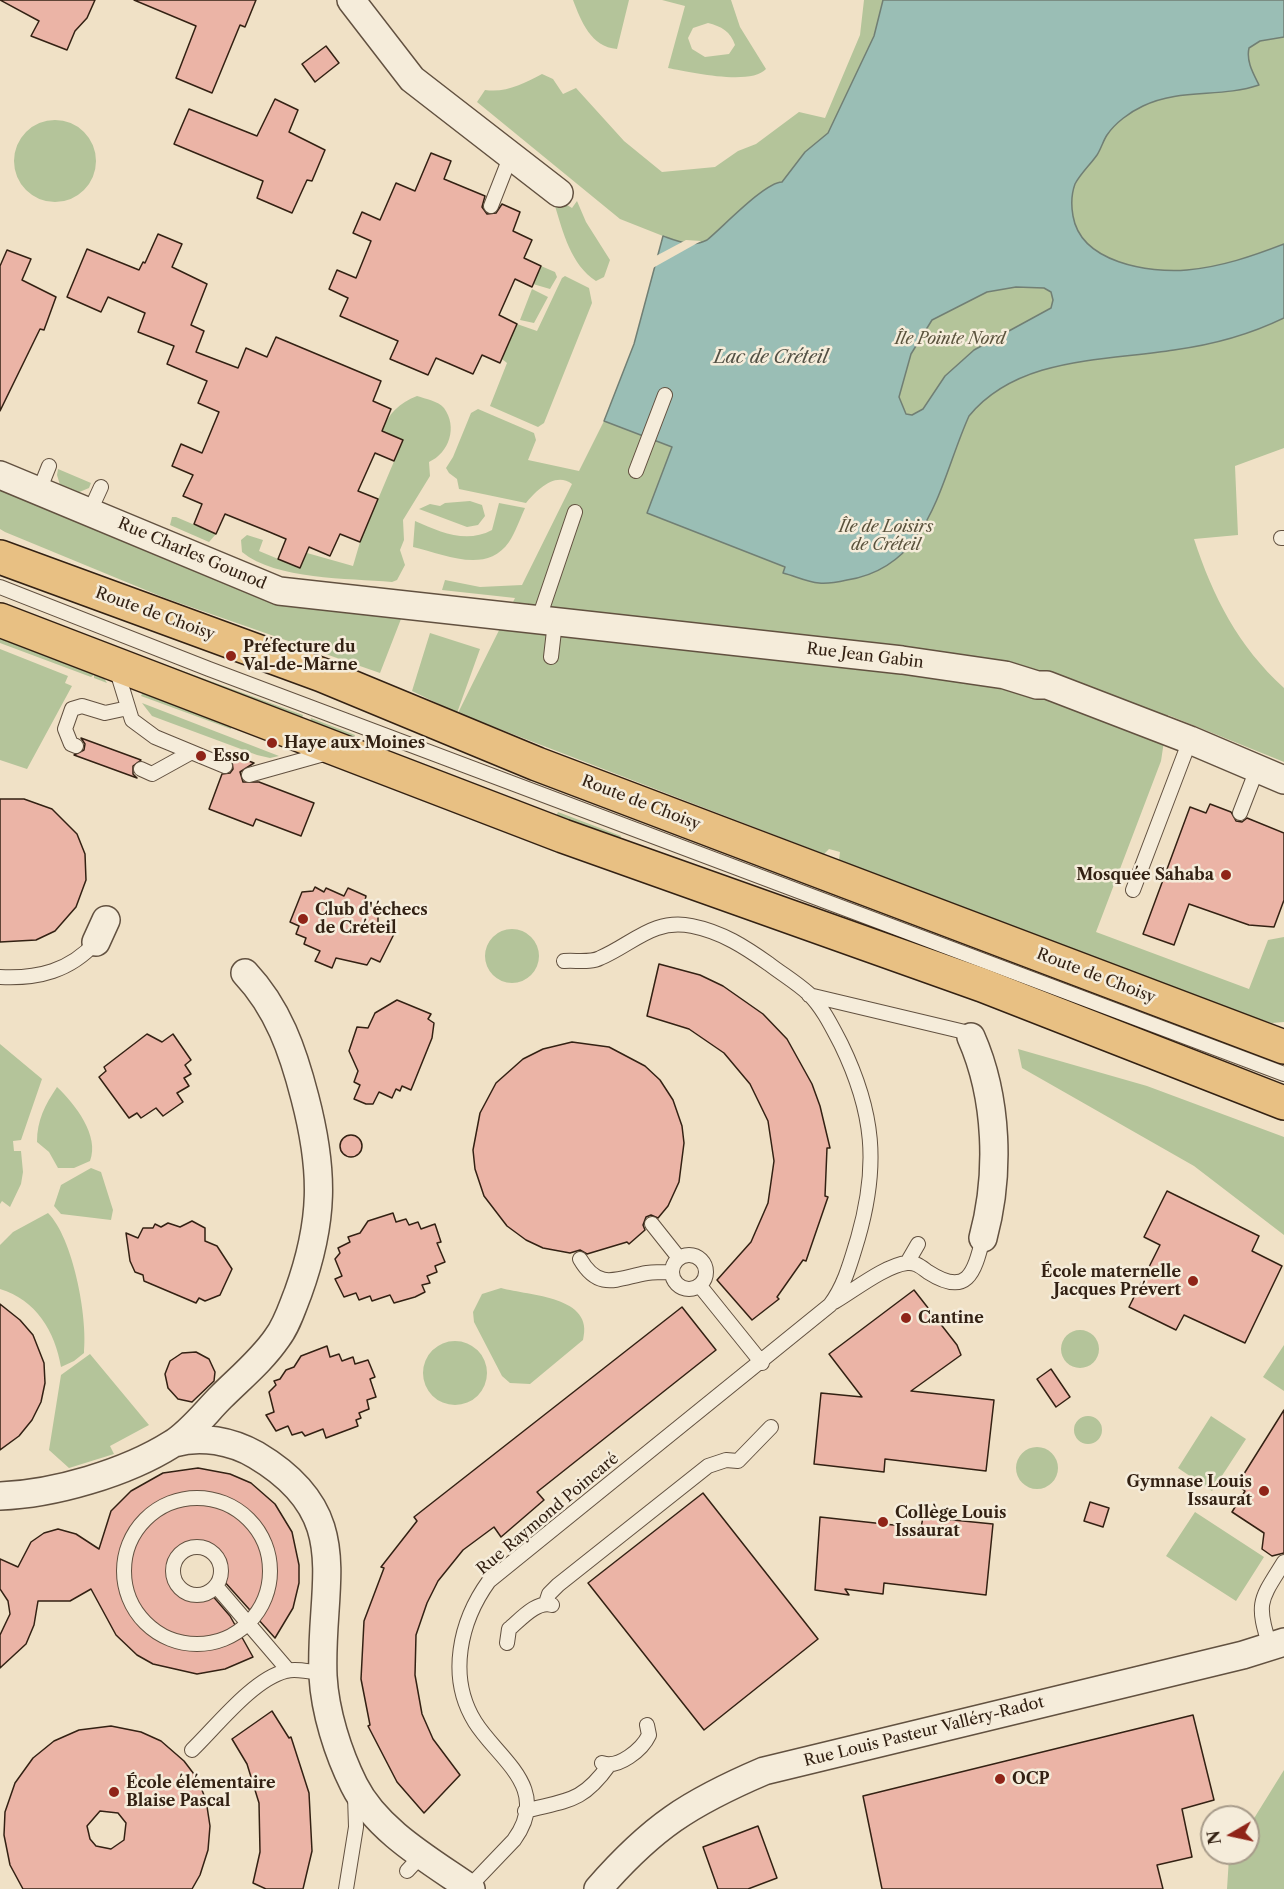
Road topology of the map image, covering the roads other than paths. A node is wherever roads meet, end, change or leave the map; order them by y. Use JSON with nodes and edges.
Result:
{"nodes":[{"id":1,"x":351,"y":0,"type":"edge"},
{"id":2,"x":511,"y":155,"type":"junction"},
{"id":3,"x":559,"y":193,"type":"dead end"},
{"id":4,"x":491,"y":206,"type":"dead end"},
{"id":5,"x":665,"y":395,"type":"dead end"},
{"id":6,"x":49,"y":466,"type":"dead end"},
{"id":7,"x":636,"y":471,"type":"dead end"},
{"id":8,"x":0,"y":475,"type":"edge"},
{"id":9,"x":101,"y":487,"type":"dead end"},
{"id":10,"x":39,"y":491,"type":"junction"},
{"id":11,"x":90,"y":511,"type":"junction"},
{"id":12,"x":576,"y":512,"type":"dead end"},
{"id":13,"x":3,"y":565,"type":"edge"},
{"id":14,"x":428,"y":609,"type":"joint"},
{"id":15,"x":0,"y":620,"type":"edge"},
{"id":16,"x":546,"y":621,"type":"junction"},
{"id":17,"x":551,"y":657,"type":"dead end"},
{"id":18,"x":114,"y":663,"type":"junction"},
{"id":19,"x":128,"y":708,"type":"junction"},
{"id":20,"x":1190,"y":740,"type":"junction"},
{"id":21,"x":76,"y":746,"type":"dead end"},
{"id":22,"x":339,"y":750,"type":"junction"},
{"id":23,"x":190,"y":753,"type":"junction"},
{"id":24,"x":225,"y":766,"type":"dead end"},
{"id":25,"x":141,"y":769,"type":"dead end"},
{"id":26,"x":1257,"y":769,"type":"junction"},
{"id":27,"x":249,"y":775,"type":"dead end"},
{"id":28,"x":1284,"y":780,"type":"edge"},
{"id":29,"x":1240,"y":813,"type":"dead end"},
{"id":30,"x":1133,"y":890,"type":"dead end"},
{"id":31,"x":101,"y":931,"type":"dead end"},
{"id":32,"x":564,"y":961,"type":"dead end"},
{"id":33,"x":245,"y":973,"type":"dead end"},
{"id":34,"x":0,"y":977,"type":"edge"},
{"id":35,"x":809,"y":995,"type":"junction"},
{"id":36,"x":971,"y":1037,"type":"joint"},
{"id":37,"x":1282,"y":1052,"type":"edge"},
{"id":38,"x":1284,"y":1103,"type":"edge"},
{"id":39,"x":652,"y":1224,"type":"dead end"},
{"id":40,"x":983,"y":1238,"type":"joint"},
{"id":41,"x":918,"y":1244,"type":"dead end"},
{"id":42,"x":679,"y":1258,"type":"junction"},
{"id":43,"x":580,"y":1259,"type":"dead end"},
{"id":44,"x":908,"y":1263,"type":"junction"},
{"id":45,"x":672,"y":1272,"type":"junction"},
{"id":46,"x":700,"y":1286,"type":"junction"},
{"id":47,"x":830,"y":1305,"type":"junction"},
{"id":48,"x":762,"y":1363,"type":"junction"},
{"id":49,"x":771,"y":1427,"type":"dead end"},
{"id":50,"x":174,"y":1443,"type":"junction"},
{"id":51,"x":0,"y":1496,"type":"edge"},
{"id":52,"x":1284,"y":1562,"type":"edge"},
{"id":53,"x":216,"y":1586,"type":"dead end"},
{"id":54,"x":247,"y":1623,"type":"junction"},
{"id":55,"x":507,"y":1643,"type":"dead end"},
{"id":56,"x":1277,"y":1644,"type":"edge"},
{"id":57,"x":288,"y":1670,"type":"junction"},
{"id":58,"x":323,"y":1674,"type":"junction"},
{"id":59,"x":647,"y":1725,"type":"dead end"},
{"id":60,"x":192,"y":1750,"type":"dead end"},
{"id":61,"x":354,"y":1785,"type":"junction"},
{"id":62,"x":525,"y":1811,"type":"junction"},
{"id":63,"x":470,"y":1888,"type":"edge"},
{"id":64,"x":346,"y":1889,"type":"edge"},
{"id":65,"x":598,"y":1889,"type":"edge"}],
"edges":[{"from":1,"to":2,"type":"street"},
{"from":2,"to":3,"type":"street"},
{"from":2,"to":4,"type":"lane"},
{"from":5,"to":7,"type":"lane"},
{"from":6,"to":10,"type":"lane"},
{"from":8,"to":10,"type":"street","name":"Rue Charles Gounod"},
{"from":9,"to":11,"type":"lane"},
{"from":10,"to":11,"type":"street","name":"Rue Charles Gounod"},
{"from":11,"to":14,"type":"street","name":"Rue Charles Gounod"},
{"from":12,"to":16,"type":"lane"},
{"from":13,"to":37,"type":"main road","name":"Route de Choisy"},
{"from":14,"to":16,"type":"street","name":"Rue Jean Gabin"},
{"from":15,"to":18,"type":"main road"},
{"from":16,"to":17,"type":"lane"},
{"from":16,"to":20,"type":"street","name":"Rue Jean Gabin"},
{"from":18,"to":19,"type":"lane"},
{"from":18,"to":22,"type":"main road"},
{"from":19,"to":21,"type":"lane"},
{"from":19,"to":23,"type":"lane"},
{"from":20,"to":26,"type":"street","name":"Rue Jean Gabin"},
{"from":20,"to":30,"type":"lane"},
{"from":22,"to":27,"type":"lane"},
{"from":22,"to":38,"type":"main road"},
{"from":23,"to":24,"type":"lane"},
{"from":23,"to":25,"type":"lane"},
{"from":26,"to":28,"type":"street","name":"Rue Jean Gabin"},
{"from":26,"to":29,"type":"lane"},
{"from":31,"to":34,"type":"lane"},
{"from":32,"to":35,"type":"lane"},
{"from":33,"to":50,"type":"street"},
{"from":35,"to":36,"type":"lane"},
{"from":35,"to":47,"type":"lane"},
{"from":36,"to":40,"type":"street"},
{"from":39,"to":42,"type":"lane"},
{"from":40,"to":44,"type":"lane"},
{"from":41,"to":44,"type":"lane"},
{"from":42,"to":45,"type":"lane"},
{"from":42,"to":46,"type":"lane"},
{"from":43,"to":45,"type":"lane"},
{"from":44,"to":47,"type":"lane"},
{"from":45,"to":46,"type":"lane"},
{"from":46,"to":48,"type":"lane"},
{"from":47,"to":48,"type":"lane","name":"Rue Raymond Poincaré"},
{"from":48,"to":62,"type":"lane","name":"Rue Raymond Poincaré"},
{"from":49,"to":55,"type":"lane"},
{"from":50,"to":51,"type":"street"},
{"from":50,"to":58,"type":"street"},
{"from":52,"to":56,"type":"lane"},
{"from":53,"to":54,"type":"lane"},
{"from":54,"to":54,"type":"lane"},
{"from":54,"to":57,"type":"lane"},
{"from":56,"to":65,"type":"street","name":"Rue Louis Pasteur Valléry-Radot"},
{"from":57,"to":58,"type":"lane"},
{"from":57,"to":60,"type":"lane"},
{"from":58,"to":61,"type":"street"},
{"from":59,"to":62,"type":"lane"},
{"from":61,"to":63,"type":"street"},
{"from":61,"to":64,"type":"lane"},
{"from":62,"to":63,"type":"lane"}]}
